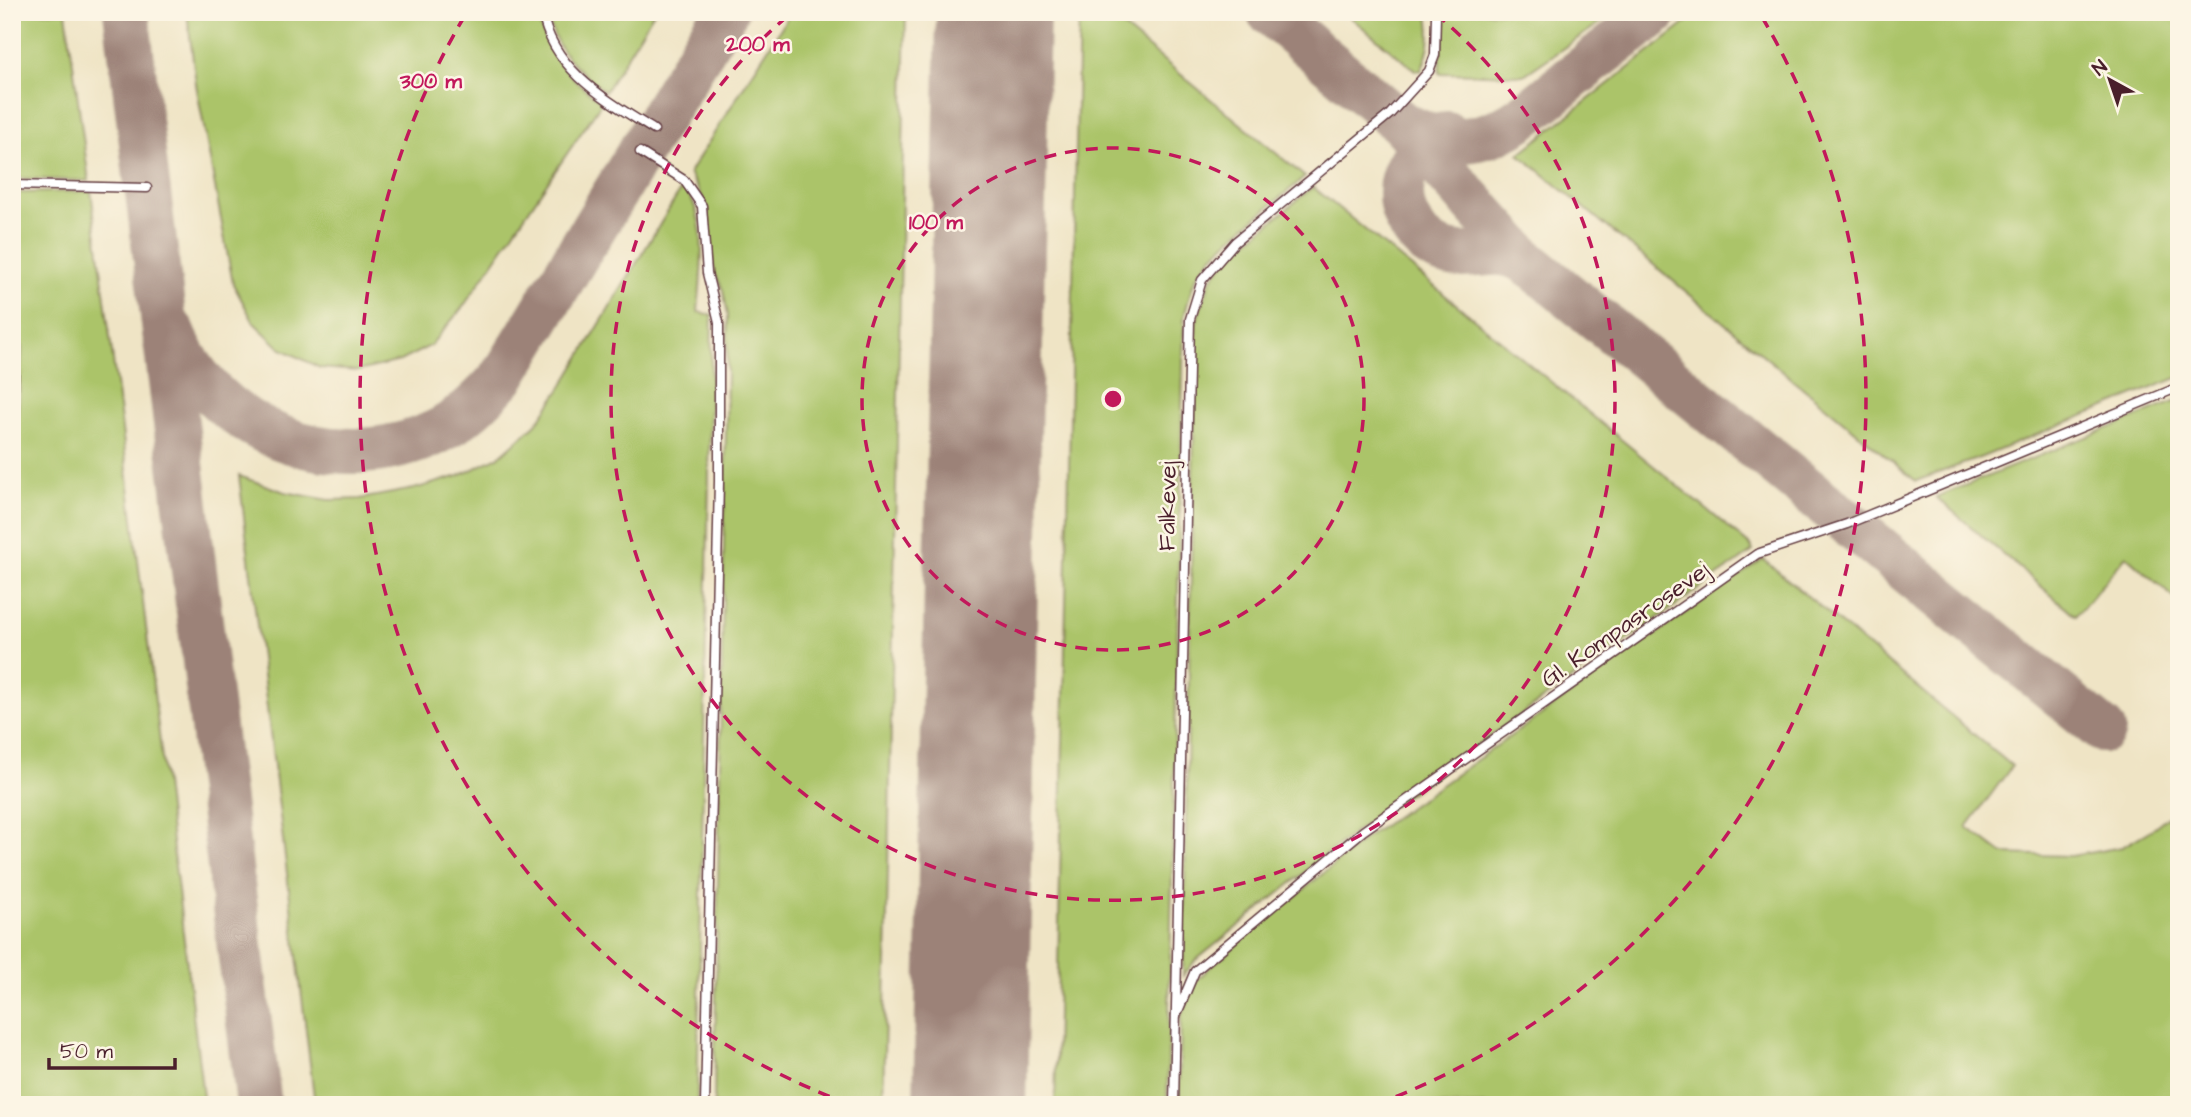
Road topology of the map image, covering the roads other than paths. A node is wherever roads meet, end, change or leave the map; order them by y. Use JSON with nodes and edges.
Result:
{"nodes":[{"id":1,"x":542,"y":12,"type":"edge"},
{"id":2,"x":1434,"y":12,"type":"edge"},
{"id":3,"x":654,"y":130,"type":"dead end"},
{"id":4,"x":640,"y":152,"type":"dead end"},
{"id":5,"x":12,"y":185,"type":"edge"},
{"id":6,"x":147,"y":188,"type":"dead end"},
{"id":7,"x":12,"y":334,"type":"edge"},
{"id":8,"x":2179,"y":387,"type":"edge"},
{"id":9,"x":12,"y":421,"type":"edge"},
{"id":10,"x":1175,"y":1016,"type":"junction"},
{"id":11,"x":705,"y":1105,"type":"edge"},
{"id":12,"x":1174,"y":1105,"type":"edge"}],
"edges":[{"from":1,"to":3,"type":"lane"},
{"from":2,"to":10,"type":"lane","name":"Falkevej"},
{"from":4,"to":11,"type":"lane"},
{"from":5,"to":6,"type":"lane"},
{"from":7,"to":9,"type":"lane"},
{"from":8,"to":10,"type":"lane","name":"Gl. Kompasrosevej"},
{"from":10,"to":12,"type":"lane","name":"Falkevej"}]}
